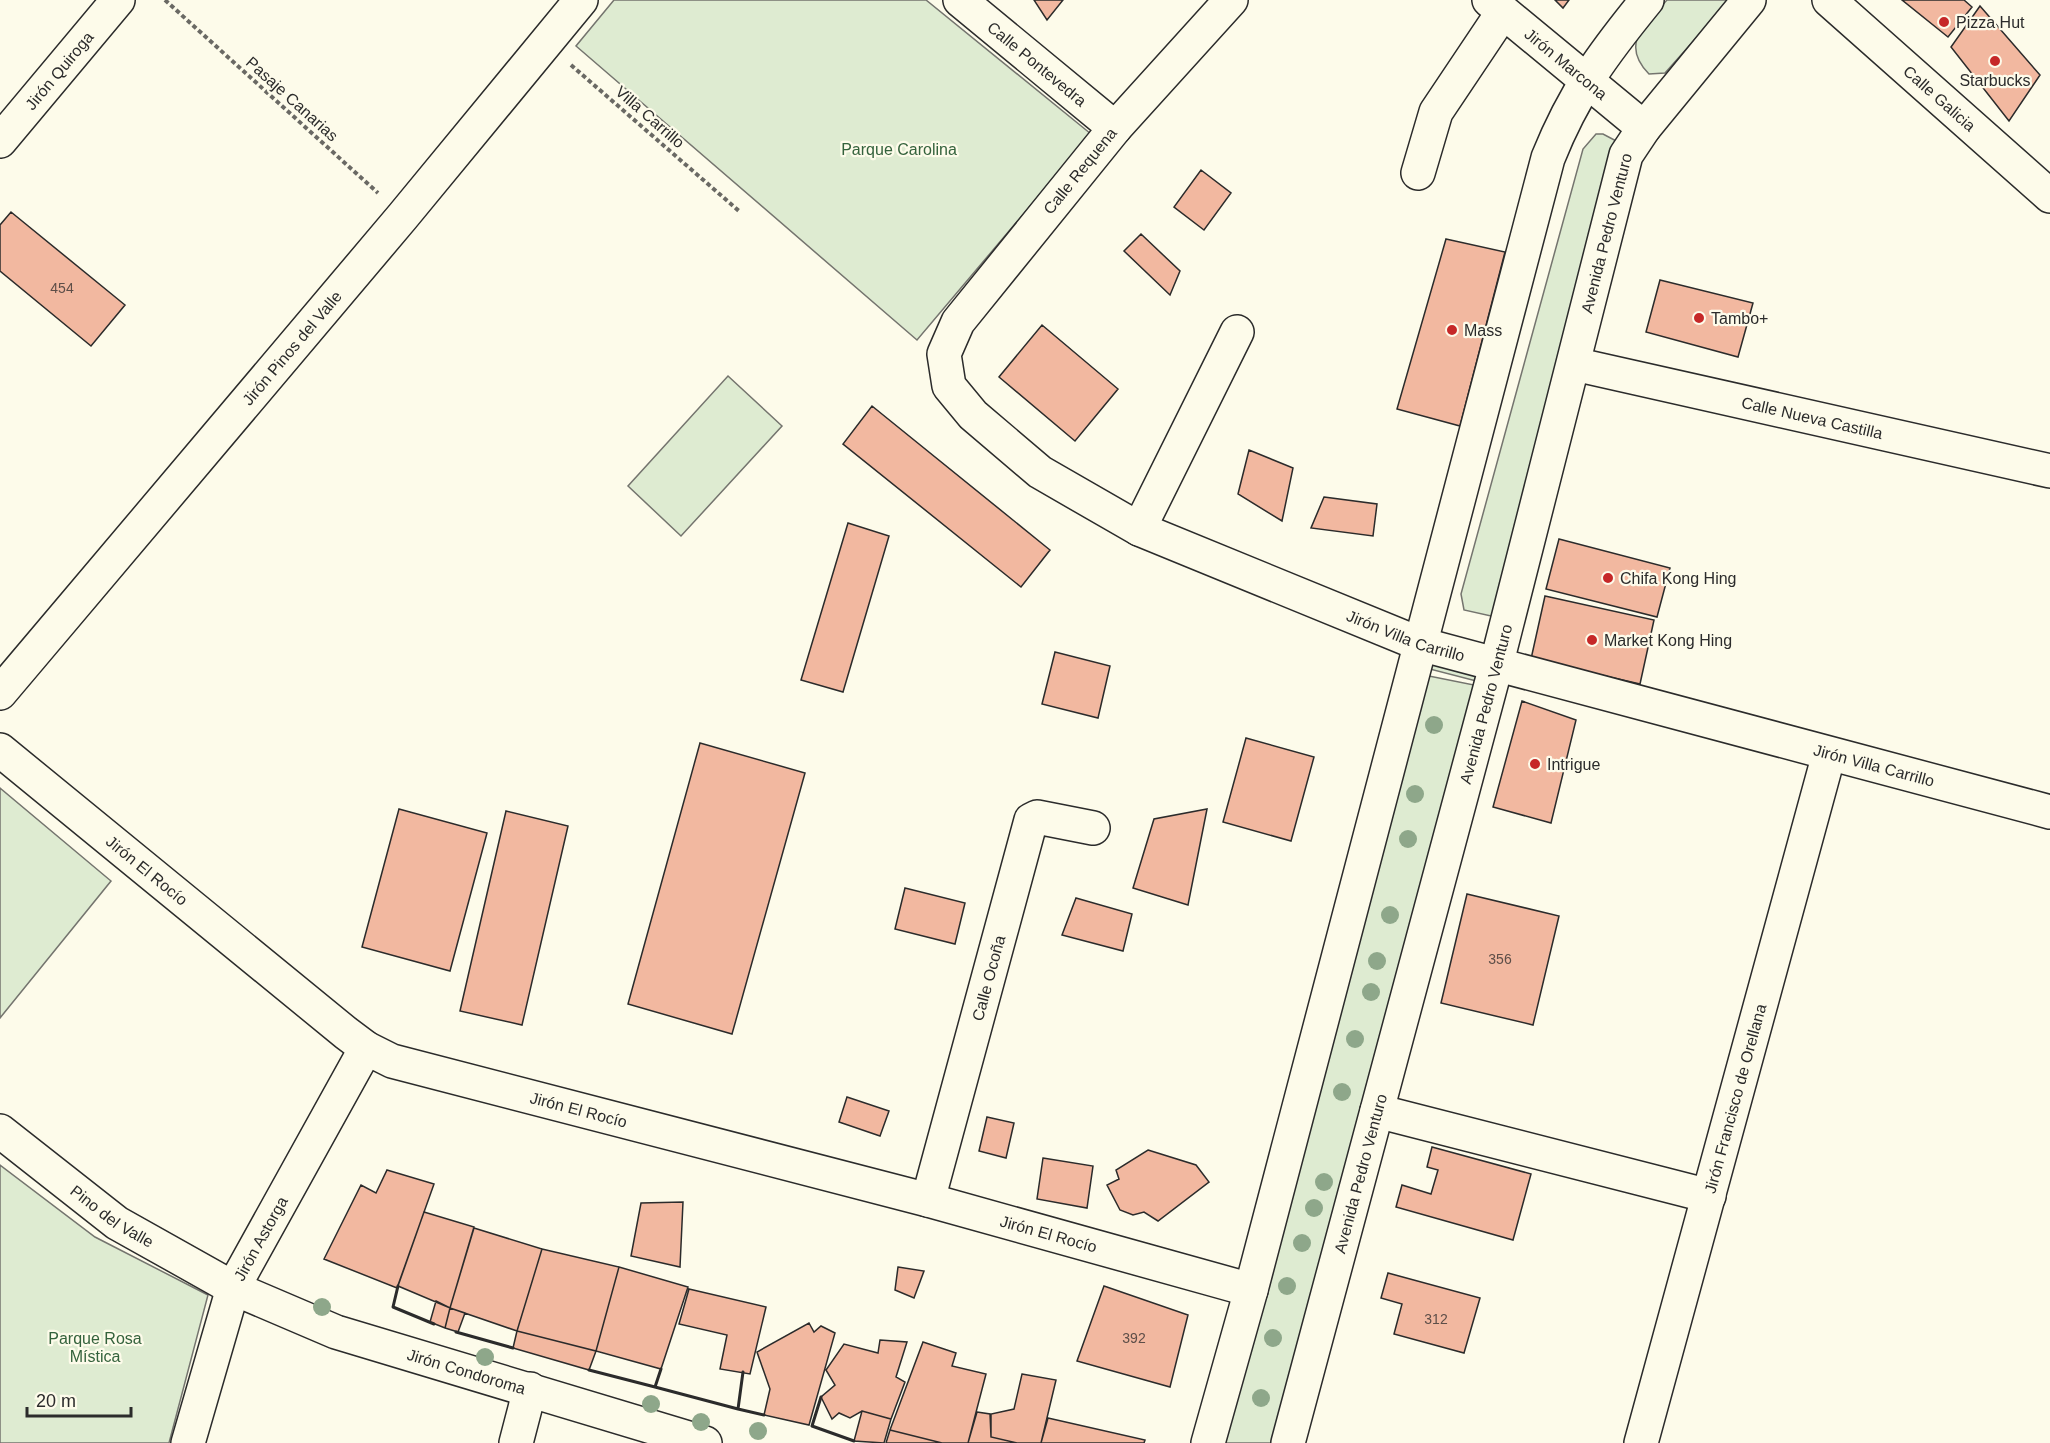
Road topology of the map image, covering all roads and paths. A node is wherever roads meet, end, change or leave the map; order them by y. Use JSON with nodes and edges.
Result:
{"nodes":[{"id":1,"x":118,"y":0,"type":"edge"},
{"id":2,"x":165,"y":0,"type":"edge"},
{"id":3,"x":581,"y":0,"type":"edge"},
{"id":4,"x":960,"y":0,"type":"edge"},
{"id":5,"x":1231,"y":0,"type":"edge"},
{"id":6,"x":1647,"y":0,"type":"edge"},
{"id":7,"x":1749,"y":0,"type":"edge"},
{"id":8,"x":1829,"y":0,"type":"edge"},
{"id":9,"x":1496,"y":6,"type":"edge"},
{"id":10,"x":546,"y":42,"type":"junction"},
{"id":11,"x":1584,"y":81,"type":"junction"},
{"id":12,"x":1115,"y":128,"type":"junction"},
{"id":13,"x":1644,"y":128,"type":"junction"},
{"id":14,"x":0,"y":141,"type":"edge"},
{"id":15,"x":1418,"y":173,"type":"dead end"},
{"id":16,"x":2050,"y":196,"type":"edge"},
{"id":17,"x":739,"y":211,"type":"dead end"},
{"id":18,"x":403,"y":216,"type":"junction"},
{"id":19,"x":1237,"y":332,"type":"dead end"},
{"id":20,"x":944,"y":354,"type":"joint"},
{"id":21,"x":1574,"y":364,"type":"junction"},
{"id":22,"x":2050,"y":471,"type":"edge"},
{"id":23,"x":1139,"y":529,"type":"junction"},
{"id":24,"x":1420,"y":644,"type":"junction"},
{"id":25,"x":1496,"y":666,"type":"junction"},
{"id":26,"x":0,"y":693,"type":"edge"},
{"id":27,"x":0,"y":750,"type":"edge"},
{"id":28,"x":1828,"y":754,"type":"junction"},
{"id":29,"x":2050,"y":812,"type":"edge"},
{"id":30,"x":1093,"y":828,"type":"dead end"},
{"id":31,"x":366,"y":1048,"type":"junction"},
{"id":32,"x":1377,"y":1111,"type":"junction"},
{"id":33,"x":0,"y":1131,"type":"edge"},
{"id":34,"x":1709,"y":1196,"type":"junction"},
{"id":35,"x":928,"y":1200,"type":"junction"},
{"id":36,"x":232,"y":1288,"type":"junction"},
{"id":37,"x":1251,"y":1290,"type":"junction"},
{"id":38,"x":530,"y":1389,"type":"junction"},
{"id":39,"x":188,"y":1443,"type":"edge"},
{"id":40,"x":516,"y":1443,"type":"edge"},
{"id":41,"x":705,"y":1443,"type":"edge"},
{"id":42,"x":1208,"y":1443,"type":"edge"},
{"id":43,"x":1288,"y":1443,"type":"edge"},
{"id":44,"x":1641,"y":1443,"type":"edge"}],
"edges":[{"from":1,"to":14,"type":"street","name":"Jirón Quiroga"},
{"from":2,"to":18,"type":"path","name":"Pasaje Canarias"},
{"from":3,"to":10,"type":"street","name":"Jirón Pinos del Valle"},
{"from":4,"to":12,"type":"street","name":"Calle Pontevedra"},
{"from":5,"to":12,"type":"street","name":"Calle Requena"},
{"from":6,"to":11,"type":"street"},
{"from":7,"to":13,"type":"street","name":"Avenida Pedro Venturo"},
{"from":8,"to":16,"type":"street","name":"Calle Galicia"},
{"from":9,"to":11,"type":"street","name":"Jirón Marcona"},
{"from":9,"to":15,"type":"street"},
{"from":10,"to":17,"type":"path","name":"Villa Carrillo"},
{"from":10,"to":18,"type":"street","name":"Jirón Pinos del Valle"},
{"from":11,"to":13,"type":"street","name":"Jirón Marcona"},
{"from":11,"to":24,"type":"street"},
{"from":12,"to":20,"type":"street","name":"Calle Requena"},
{"from":13,"to":21,"type":"street","name":"Avenida Pedro Venturo"},
{"from":18,"to":26,"type":"street","name":"Jirón Pinos del Valle"},
{"from":19,"to":23,"type":"street"},
{"from":20,"to":23,"type":"street","name":"Jirón Villa Carrillo"},
{"from":21,"to":22,"type":"street","name":"Calle Nueva Castilla"},
{"from":21,"to":25,"type":"street","name":"Avenida Pedro Venturo"},
{"from":23,"to":24,"type":"street","name":"Jirón Villa Carrillo"},
{"from":24,"to":25,"type":"street","name":"Jirón Villa Carrillo"},
{"from":24,"to":37,"type":"street"},
{"from":25,"to":28,"type":"street","name":"Jirón Villa Carrillo"},
{"from":25,"to":32,"type":"street","name":"Avenida Pedro Venturo"},
{"from":27,"to":31,"type":"street","name":"Jirón El Rocío"},
{"from":28,"to":29,"type":"street","name":"Jirón Villa Carrillo"},
{"from":28,"to":34,"type":"street","name":"Jirón Francisco de Orellana"},
{"from":30,"to":35,"type":"street","name":"Calle Ocoña"},
{"from":31,"to":35,"type":"street","name":"Jirón El Rocío"},
{"from":31,"to":36,"type":"street","name":"Jirón Astorga"},
{"from":32,"to":34,"type":"street"},
{"from":32,"to":43,"type":"street","name":"Avenida Pedro Venturo"},
{"from":33,"to":36,"type":"street","name":"Pino del Valle"},
{"from":34,"to":44,"type":"street","name":"Jirón Francisco de Orellana"},
{"from":35,"to":37,"type":"street","name":"Jirón El Rocío"},
{"from":36,"to":38,"type":"street","name":"Jirón Condoroma"},
{"from":36,"to":39,"type":"street","name":"Jirón Astorga"},
{"from":37,"to":42,"type":"street"},
{"from":38,"to":40,"type":"street"},
{"from":38,"to":41,"type":"street","name":"Jirón Condoroma"}]}
